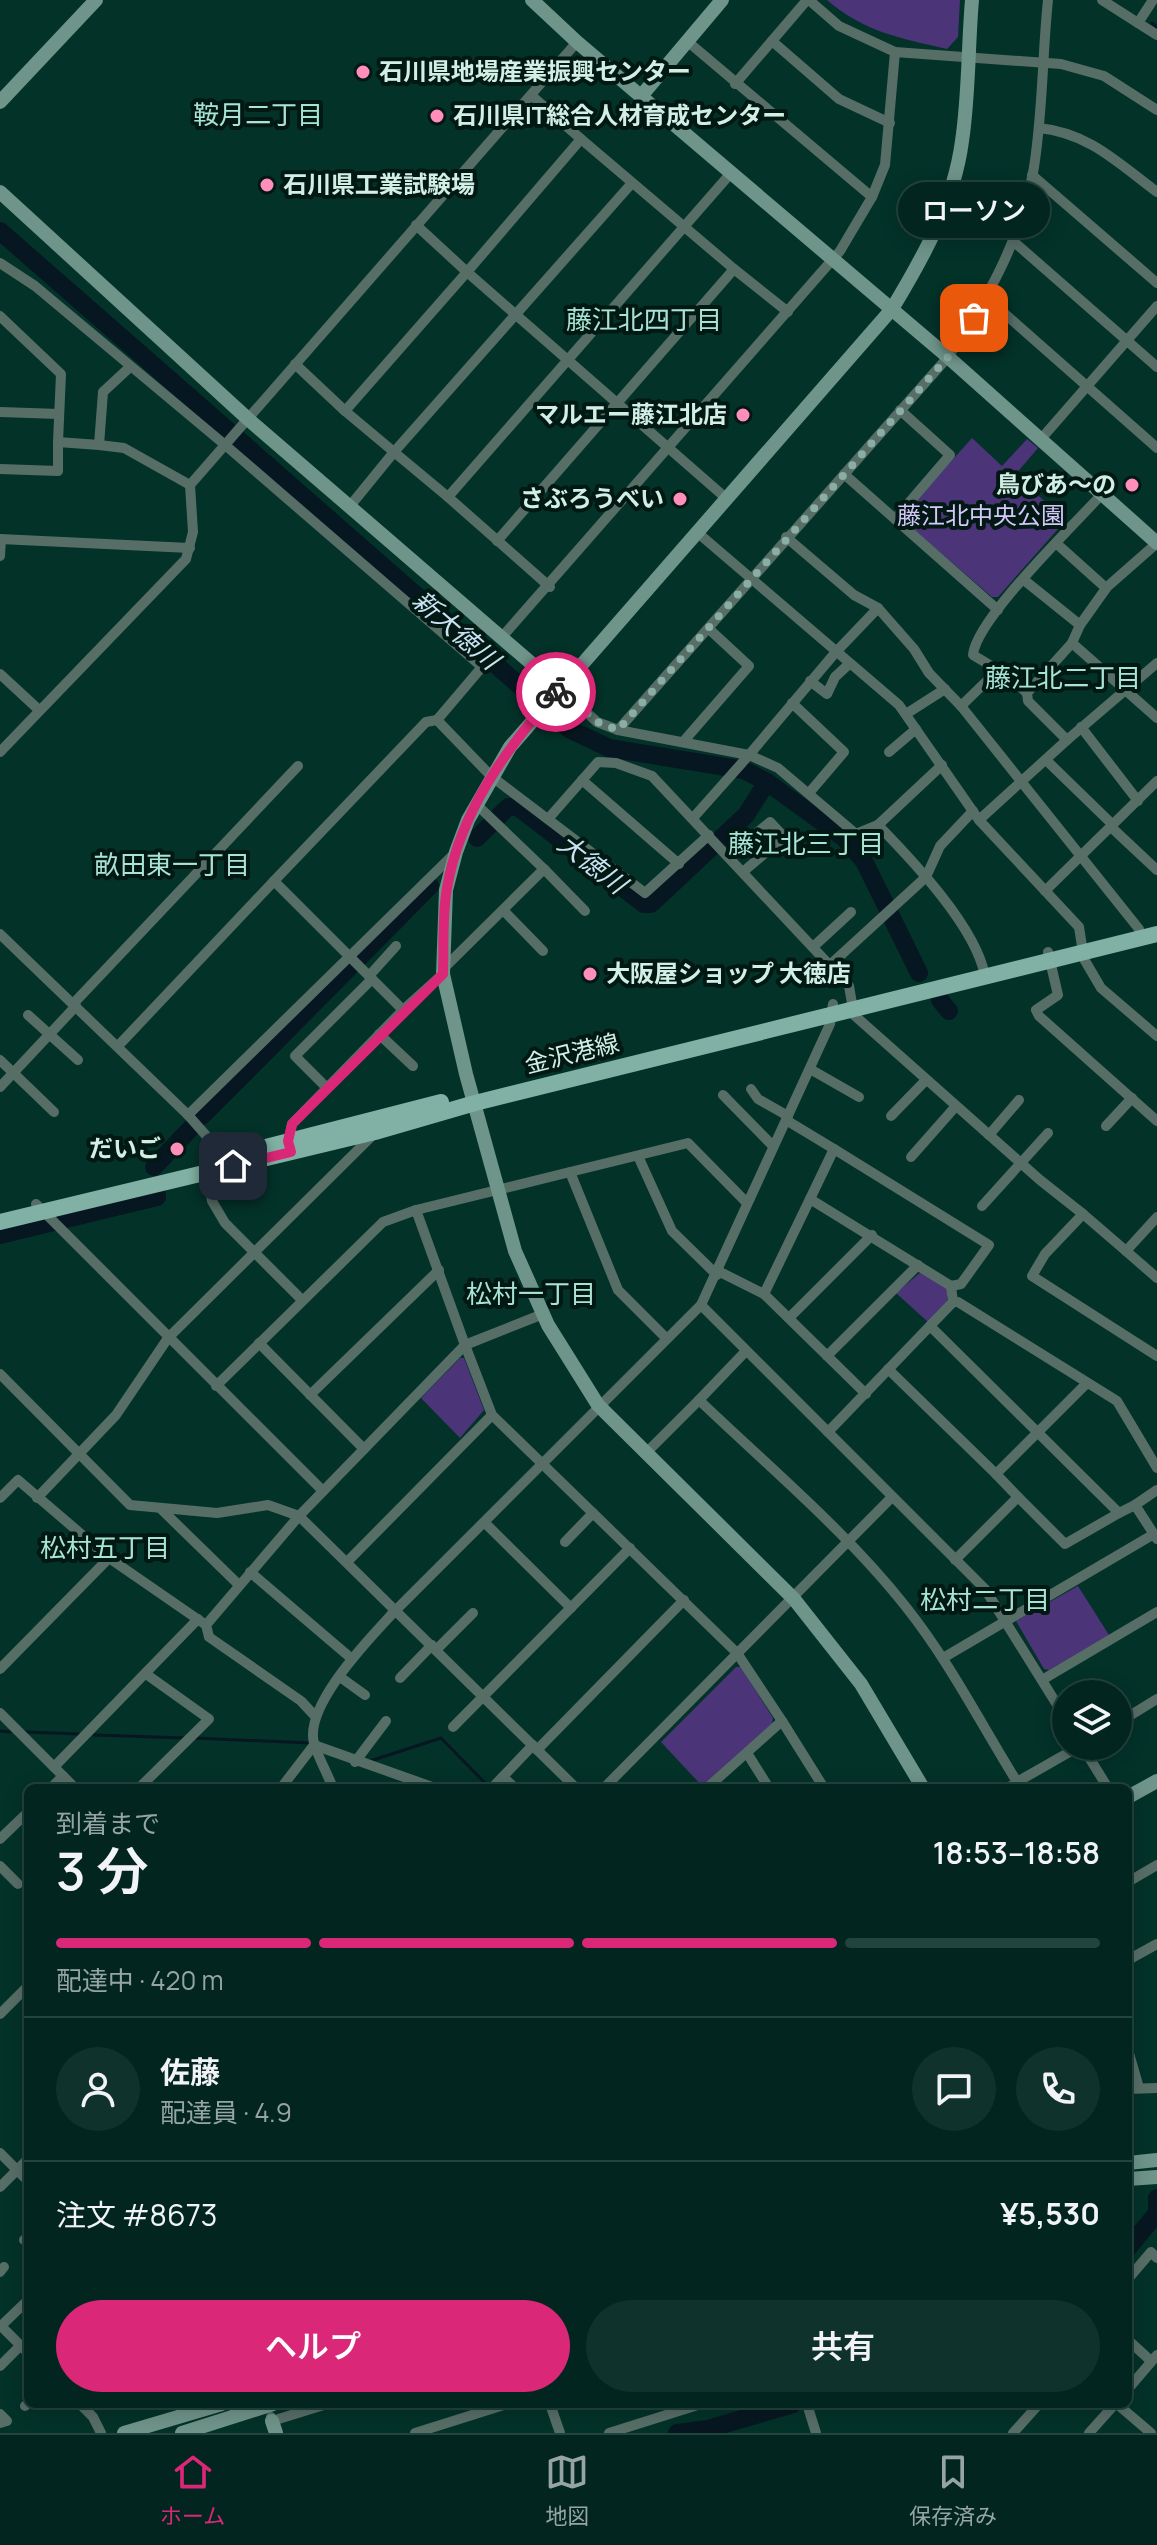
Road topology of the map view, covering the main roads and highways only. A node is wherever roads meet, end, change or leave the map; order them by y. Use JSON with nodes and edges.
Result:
{"nodes":[{"id":1,"x":1157,"y":925,"type":"edge"},
{"id":2,"x":1145,"y":934,"type":"edge"},
{"id":3,"x":473,"y":1098,"type":"junction"},
{"id":4,"x":290,"y":1146,"type":"junction"},
{"id":5,"x":230,"y":1161,"type":"junction"},
{"id":6,"x":0,"y":1213,"type":"edge"},
{"id":7,"x":46,"y":1215,"type":"junction"},
{"id":8,"x":0,"y":1222,"type":"edge"}],
"edges":[{"from":1,"to":2,"type":"main road","name":"金沢港線"},
{"from":2,"to":3,"type":"main road","name":"金沢港線"},
{"from":3,"to":4,"type":"main road","name":"金沢港線"},
{"from":3,"to":4,"type":"main road","name":"金沢港線"},
{"from":4,"to":5,"type":"main road","name":"金沢港線"},
{"from":5,"to":7,"type":"main road","name":"金沢港線"},
{"from":5,"to":7,"type":"main road","name":"金沢港線"},
{"from":6,"to":7,"type":"main road","name":"金沢港線"},
{"from":7,"to":8,"type":"main road","name":"金沢港線"}]}
